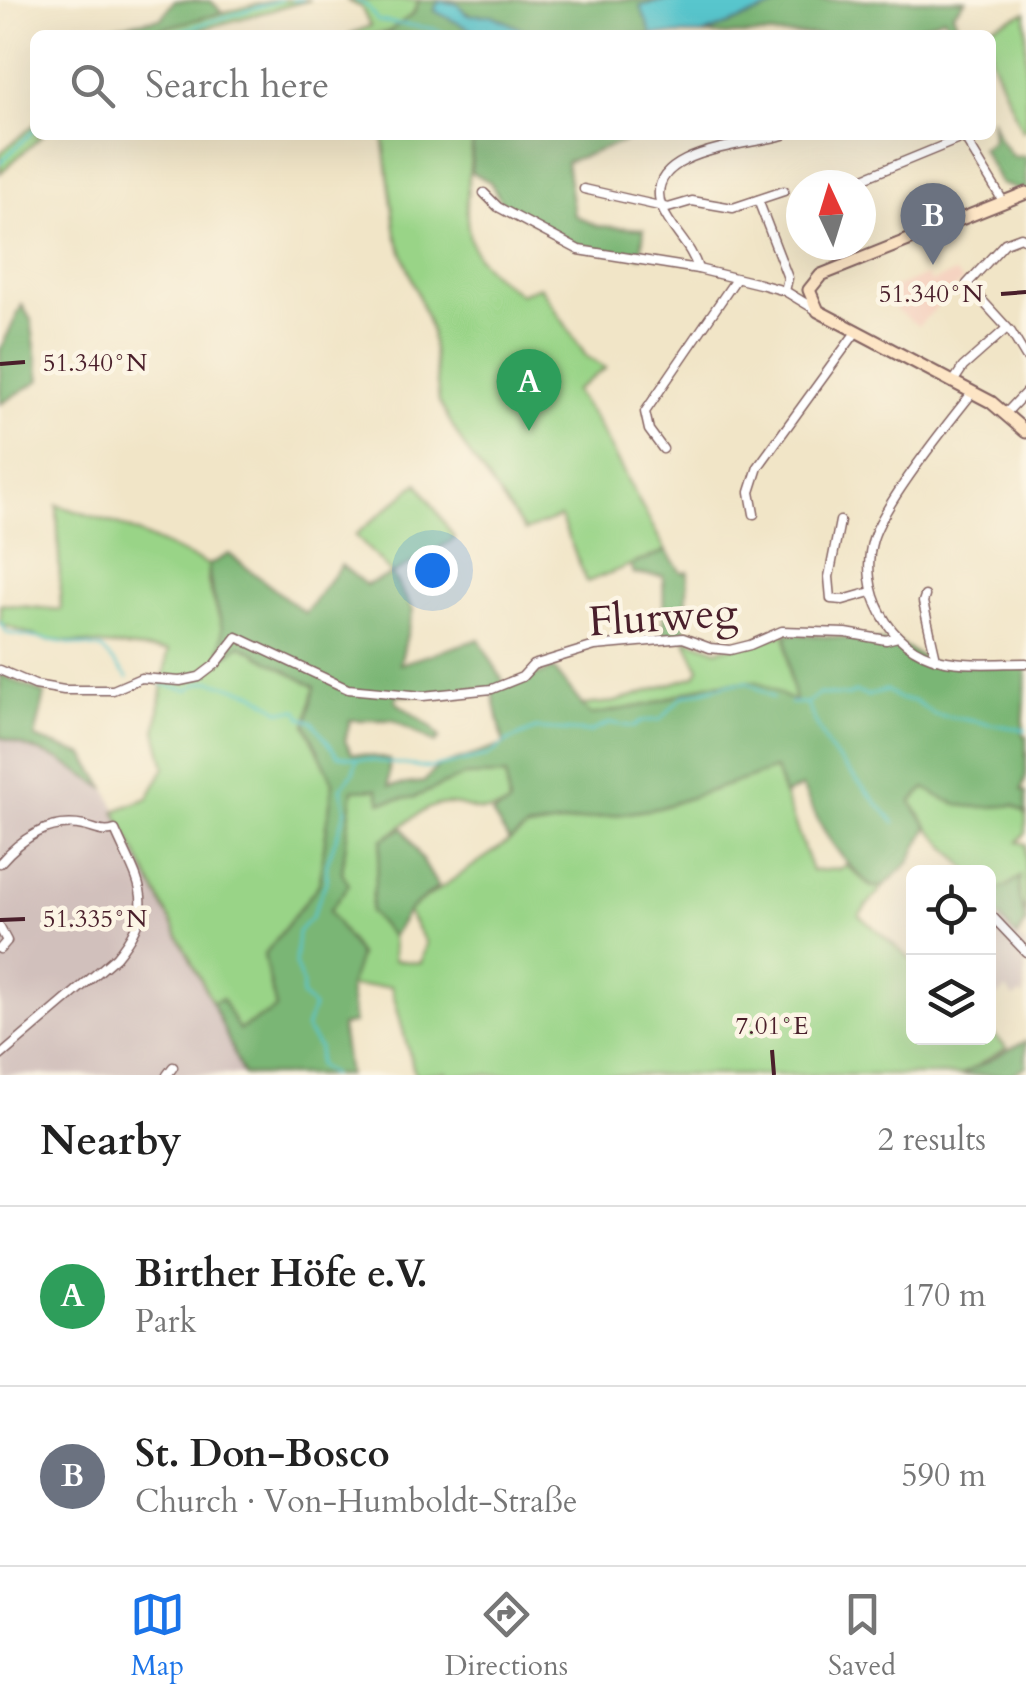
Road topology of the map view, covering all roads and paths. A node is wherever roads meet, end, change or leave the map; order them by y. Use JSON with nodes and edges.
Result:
{"nodes":[{"id":1,"x":758,"y":140,"type":"edge"},
{"id":2,"x":954,"y":140,"type":"edge"},
{"id":3,"x":966,"y":140,"type":"edge"},
{"id":4,"x":876,"y":173,"type":"edge"},
{"id":5,"x":584,"y":189,"type":"dead end"},
{"id":6,"x":784,"y":191,"type":"dead end"},
{"id":7,"x":1026,"y":192,"type":"edge"},
{"id":8,"x":484,"y":193,"type":"dead end"},
{"id":9,"x":758,"y":200,"type":"junction"},
{"id":10,"x":1004,"y":201,"type":"junction"},
{"id":11,"x":661,"y":207,"type":"junction"},
{"id":12,"x":1023,"y":238,"type":"edge"},
{"id":13,"x":698,"y":269,"type":"junction"},
{"id":14,"x":736,"y":279,"type":"junction"},
{"id":15,"x":784,"y":292,"type":"junction"},
{"id":16,"x":818,"y":311,"type":"junction"},
{"id":17,"x":1007,"y":328,"type":"junction"},
{"id":18,"x":856,"y":332,"type":"junction"},
{"id":19,"x":1026,"y":357,"type":"edge"},
{"id":20,"x":953,"y":382,"type":"junction"},
{"id":21,"x":973,"y":392,"type":"junction"},
{"id":22,"x":1026,"y":392,"type":"edge"},
{"id":23,"x":1006,"y":413,"type":"junction"},
{"id":24,"x":1026,"y":432,"type":"edge"},
{"id":25,"x":663,"y":449,"type":"dead end"},
{"id":26,"x":754,"y":514,"type":"dead end"},
{"id":27,"x":840,"y":522,"type":"dead end"},
{"id":28,"x":871,"y":592,"type":"junction"},
{"id":29,"x":926,"y":596,"type":"dead end"},
{"id":30,"x":898,"y":637,"type":"junction"},
{"id":31,"x":936,"y":659,"type":"junction"},
{"id":32,"x":1026,"y":663,"type":"edge"},
{"id":33,"x":0,"y":670,"type":"edge"},
{"id":34,"x":0,"y":864,"type":"edge"},
{"id":35,"x":996,"y":920,"type":"edge"},
{"id":36,"x":0,"y":928,"type":"edge"},
{"id":37,"x":0,"y":948,"type":"edge"},
{"id":38,"x":1026,"y":952,"type":"edge"},
{"id":39,"x":0,"y":1056,"type":"edge"}],
"edges":[{"from":1,"to":11,"type":"street"},
{"from":2,"to":4,"type":"street"},
{"from":3,"to":10,"type":"street"},
{"from":5,"to":11,"type":"street"},
{"from":6,"to":9,"type":"street"},
{"from":7,"to":10,"type":"street"},
{"from":8,"to":13,"type":"street"},
{"from":9,"to":11,"type":"street"},
{"from":9,"to":15,"type":"street"},
{"from":10,"to":16,"type":"street"},
{"from":11,"to":13,"type":"street"},
{"from":12,"to":17,"type":"street"},
{"from":13,"to":14,"type":"street"},
{"from":14,"to":15,"type":"street"},
{"from":14,"to":25,"type":"street"},
{"from":15,"to":16,"type":"street"},
{"from":16,"to":18,"type":"street"},
{"from":17,"to":19,"type":"street"},
{"from":17,"to":20,"type":"street"},
{"from":18,"to":20,"type":"street"},
{"from":18,"to":26,"type":"street"},
{"from":20,"to":21,"type":"street"},
{"from":21,"to":23,"type":"street"},
{"from":21,"to":28,"type":"street"},
{"from":22,"to":23,"type":"street"},
{"from":23,"to":24,"type":"street"},
{"from":27,"to":28,"type":"street"},
{"from":28,"to":30,"type":"street"},
{"from":29,"to":31,"type":"street"},
{"from":30,"to":31,"type":"street"},
{"from":30,"to":33,"type":"street","name":"Flurweg"},
{"from":31,"to":32,"type":"street"},
{"from":34,"to":39,"type":"street"},
{"from":35,"to":38,"type":"street"},
{"from":36,"to":37,"type":"street"}]}
